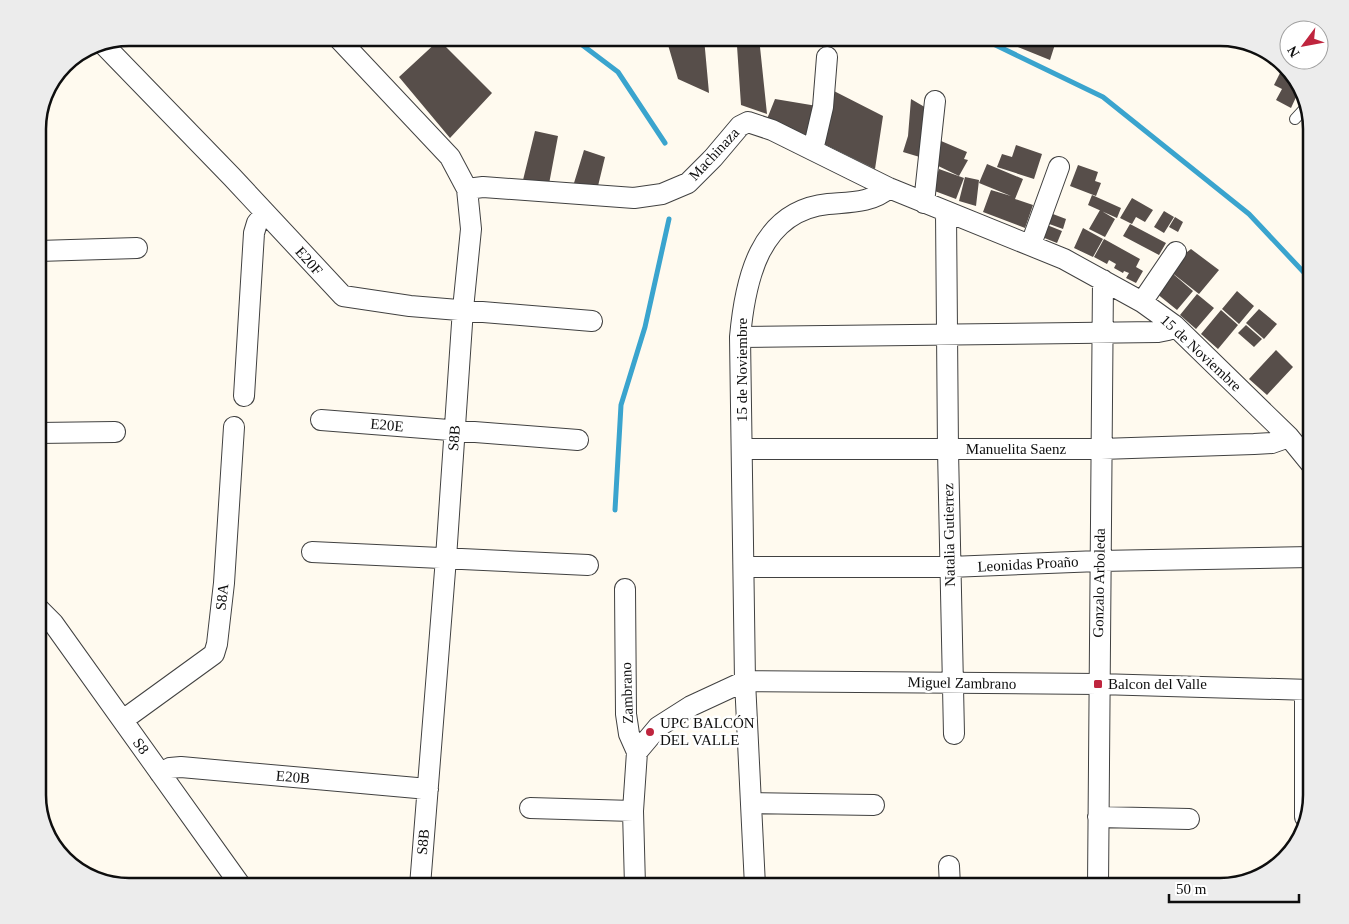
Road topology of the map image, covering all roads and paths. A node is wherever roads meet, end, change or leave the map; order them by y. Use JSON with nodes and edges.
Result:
{"nodes":[{"id":1,"x":346,"y":46,"type":"edge"},
{"id":2,"x":108,"y":50,"type":"edge"},
{"id":3,"x":827,"y":57,"type":"dead end"},
{"id":4,"x":935,"y":101,"type":"dead end"},
{"id":5,"x":1301,"y":113,"type":"edge"},
{"id":6,"x":1295,"y":119,"type":"dead end"},
{"id":7,"x":813,"y":150,"type":"junction"},
{"id":8,"x":1059,"y":167,"type":"dead end"},
{"id":9,"x":888,"y":188,"type":"junction"},
{"id":10,"x":467,"y":190,"type":"junction"},
{"id":11,"x":924,"y":203,"type":"junction"},
{"id":12,"x":946,"y":212,"type":"junction"},
{"id":13,"x":265,"y":213,"type":"junction"},
{"id":14,"x":1031,"y":244,"type":"junction"},
{"id":15,"x":136,"y":248,"type":"dead end"},
{"id":16,"x":46,"y":251,"type":"edge"},
{"id":17,"x":1176,"y":252,"type":"dead end"},
{"id":18,"x":1103,"y":280,"type":"junction"},
{"id":19,"x":1142,"y":302,"type":"junction"},
{"id":20,"x":463,"y":309,"type":"junction"},
{"id":21,"x":592,"y":322,"type":"dead end"},
{"id":22,"x":1174,"y":325,"type":"junction"},
{"id":23,"x":1102,"y":333,"type":"junction"},
{"id":24,"x":948,"y":336,"type":"junction"},
{"id":25,"x":740,"y":337,"type":"junction"},
{"id":26,"x":244,"y":396,"type":"dead end"},
{"id":27,"x":321,"y":420,"type":"dead end"},
{"id":28,"x":234,"y":426,"type":"dead end"},
{"id":29,"x":454,"y":430,"type":"junction"},
{"id":30,"x":115,"y":432,"type":"dead end"},
{"id":31,"x":46,"y":433,"type":"edge"},
{"id":32,"x":1289,"y":437,"type":"junction"},
{"id":33,"x":578,"y":440,"type":"dead end"},
{"id":34,"x":743,"y":449,"type":"junction"},
{"id":35,"x":1101,"y":449,"type":"junction"},
{"id":36,"x":948,"y":450,"type":"junction"},
{"id":37,"x":1303,"y":453,"type":"edge"},
{"id":38,"x":312,"y":552,"type":"dead end"},
{"id":39,"x":1303,"y":557,"type":"edge"},
{"id":40,"x":446,"y":558,"type":"junction"},
{"id":41,"x":1100,"y":561,"type":"junction"},
{"id":42,"x":588,"y":565,"type":"dead end"},
{"id":43,"x":745,"y":567,"type":"junction"},
{"id":44,"x":950,"y":567,"type":"junction"},
{"id":45,"x":625,"y":589,"type":"dead end"},
{"id":46,"x":46,"y":616,"type":"edge"},
{"id":47,"x":745,"y":680,"type":"junction"},
{"id":48,"x":953,"y":683,"type":"junction"},
{"id":49,"x":1098,"y":684,"type":"junction"},
{"id":50,"x":1303,"y":690,"type":"edge"},
{"id":51,"x":123,"y":720,"type":"junction"},
{"id":52,"x":954,"y":734,"type":"dead end"},
{"id":53,"x":636,"y":752,"type":"junction"},
{"id":54,"x":160,"y":773,"type":"junction"},
{"id":55,"x":428,"y":789,"type":"junction"},
{"id":56,"x":752,"y":803,"type":"junction"},
{"id":57,"x":874,"y":805,"type":"dead end"},
{"id":58,"x":530,"y":808,"type":"dead end"},
{"id":59,"x":633,"y":811,"type":"junction"},
{"id":60,"x":1098,"y":817,"type":"junction"},
{"id":61,"x":1188,"y":819,"type":"dead end"},
{"id":62,"x":949,"y":866,"type":"dead end"},
{"id":63,"x":235,"y":878,"type":"edge"},
{"id":64,"x":421,"y":878,"type":"edge"},
{"id":65,"x":635,"y":878,"type":"edge"},
{"id":66,"x":755,"y":878,"type":"edge"},
{"id":67,"x":950,"y":878,"type":"edge"},
{"id":68,"x":1098,"y":878,"type":"edge"}],
"edges":[{"from":1,"to":10,"type":"street","name":"S8B"},
{"from":2,"to":13,"type":"street","name":"E20F"},
{"from":3,"to":7,"type":"street"},
{"from":4,"to":11,"type":"street"},
{"from":5,"to":6,"type":"lane"},
{"from":7,"to":9,"type":"street","name":"Machinaza"},
{"from":7,"to":10,"type":"street","name":"Machinaza"},
{"from":8,"to":14,"type":"street"},
{"from":9,"to":11,"type":"street","name":"15 de Noviembre"},
{"from":9,"to":25,"type":"street","name":"15 de Noviembre"},
{"from":10,"to":20,"type":"street","name":"S8B"},
{"from":11,"to":12,"type":"street","name":"15 de Noviembre"},
{"from":12,"to":14,"type":"street","name":"15 de Noviembre"},
{"from":12,"to":24,"type":"street","name":"Natalia Gutierrez"},
{"from":13,"to":20,"type":"street","name":"E20F"},
{"from":13,"to":26,"type":"street"},
{"from":14,"to":18,"type":"street","name":"15 de Noviembre"},
{"from":15,"to":16,"type":"street"},
{"from":17,"to":19,"type":"street"},
{"from":18,"to":19,"type":"street","name":"15 de Noviembre"},
{"from":18,"to":23,"type":"street","name":"Gonzalo Arboleda"},
{"from":19,"to":22,"type":"street","name":"15 de Noviembre"},
{"from":20,"to":21,"type":"street","name":"E20F"},
{"from":20,"to":29,"type":"street","name":"S8B"},
{"from":22,"to":23,"type":"street"},
{"from":22,"to":32,"type":"street","name":"15 de Noviembre"},
{"from":23,"to":24,"type":"street"},
{"from":23,"to":35,"type":"street","name":"Gonzalo Arboleda"},
{"from":24,"to":25,"type":"street"},
{"from":24,"to":36,"type":"street","name":"Natalia Gutierrez"},
{"from":25,"to":34,"type":"street","name":"15 de Noviembre"},
{"from":27,"to":29,"type":"street","name":"E20E"},
{"from":28,"to":51,"type":"street","name":"S8A"},
{"from":29,"to":33,"type":"street","name":"E20E"},
{"from":29,"to":40,"type":"street","name":"S8B"},
{"from":30,"to":31,"type":"street"},
{"from":32,"to":35,"type":"street","name":"Manuelita Saenz"},
{"from":32,"to":37,"type":"street","name":"15 de Noviembre"},
{"from":34,"to":36,"type":"street","name":"Manuelita Saenz"},
{"from":34,"to":43,"type":"street","name":"15 de Noviembre"},
{"from":35,"to":36,"type":"street","name":"Manuelita Saenz"},
{"from":35,"to":41,"type":"street","name":"Gonzalo Arboleda"},
{"from":36,"to":44,"type":"street","name":"Natalia Gutierrez"},
{"from":38,"to":40,"type":"street"},
{"from":39,"to":41,"type":"street","name":"Leonidas Proaño"},
{"from":40,"to":42,"type":"street"},
{"from":40,"to":55,"type":"street","name":"S8B"},
{"from":41,"to":44,"type":"street","name":"Leonidas Proaño"},
{"from":41,"to":49,"type":"street","name":"Gonzalo Arboleda"},
{"from":43,"to":44,"type":"street","name":"Leonidas Proaño"},
{"from":43,"to":47,"type":"street","name":"15 de Noviembre"},
{"from":44,"to":48,"type":"street","name":"Natalia Gutierrez"},
{"from":45,"to":53,"type":"street","name":"Zambrano"},
{"from":46,"to":51,"type":"street","name":"S8"},
{"from":47,"to":48,"type":"street","name":"Miguel Zambrano"},
{"from":47,"to":53,"type":"street","name":"Miguel Zambrano"},
{"from":47,"to":56,"type":"street","name":"15 de Noviembre"},
{"from":48,"to":49,"type":"street","name":"Miguel Zambrano"},
{"from":48,"to":52,"type":"street","name":"Natalia Gutierrez"},
{"from":49,"to":50,"type":"street","name":"Miguel Zambrano"},
{"from":49,"to":60,"type":"street","name":"Gonzalo Arboleda"},
{"from":51,"to":54,"type":"street","name":"S8"},
{"from":53,"to":59,"type":"street","name":"Zambrano"},
{"from":54,"to":55,"type":"street","name":"E20B"},
{"from":54,"to":63,"type":"street","name":"S8"},
{"from":55,"to":64,"type":"street","name":"S8B"},
{"from":56,"to":57,"type":"street"},
{"from":56,"to":66,"type":"street","name":"15 de Noviembre"},
{"from":58,"to":59,"type":"street"},
{"from":59,"to":65,"type":"street","name":"Zambrano"},
{"from":60,"to":61,"type":"street"},
{"from":60,"to":68,"type":"street","name":"Gonzalo Arboleda"},
{"from":62,"to":67,"type":"street"}]}
